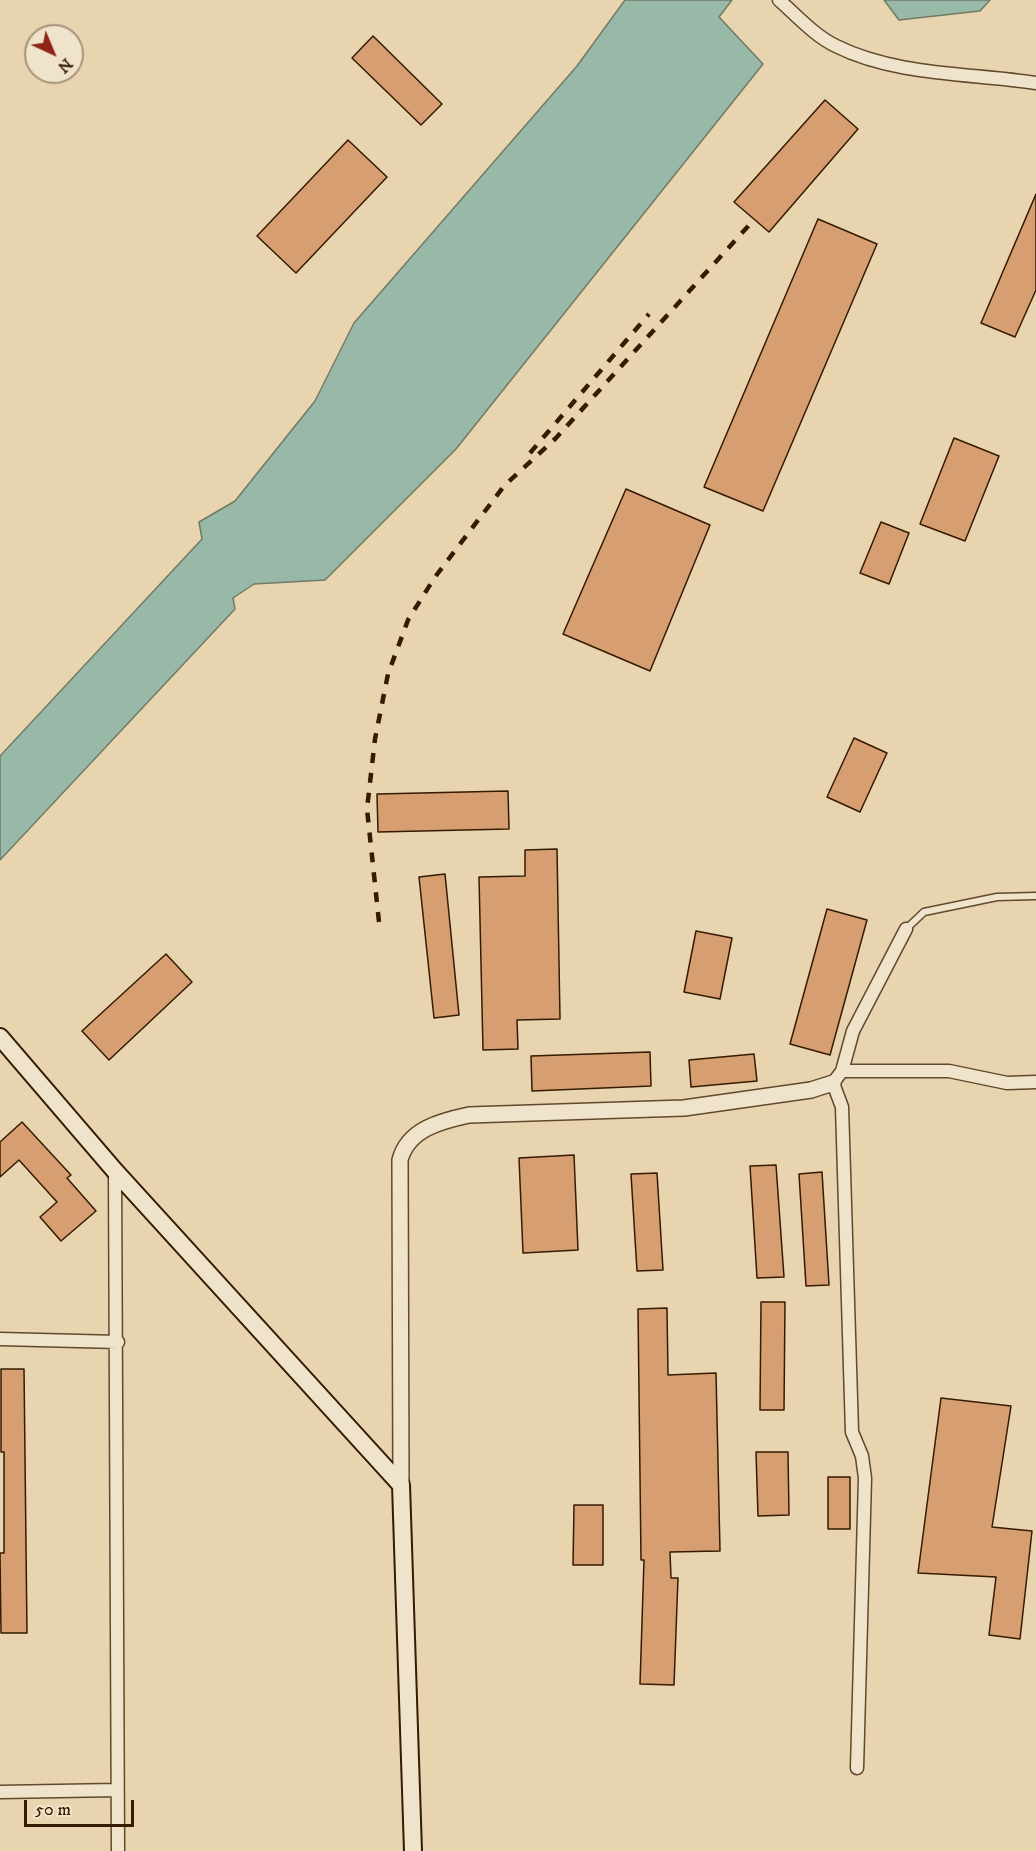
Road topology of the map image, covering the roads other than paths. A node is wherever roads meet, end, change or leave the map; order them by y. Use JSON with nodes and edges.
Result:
{"nodes":[{"id":1,"x":779,"y":0,"type":"edge"},
{"id":2,"x":1036,"y":83,"type":"edge"},
{"id":3,"x":1036,"y":896,"type":"edge"},
{"id":4,"x":906,"y":929,"type":"joint"},
{"id":5,"x":0,"y":1037,"type":"edge"},
{"id":6,"x":837,"y":1077,"type":"junction"},
{"id":7,"x":1036,"y":1082,"type":"edge"},
{"id":8,"x":115,"y":1171,"type":"junction"},
{"id":9,"x":0,"y":1339,"type":"edge"},
{"id":10,"x":118,"y":1342,"type":"junction"},
{"id":11,"x":401,"y":1485,"type":"junction"},
{"id":12,"x":857,"y":1768,"type":"dead end"},
{"id":13,"x":117,"y":1790,"type":"junction"},
{"id":14,"x":0,"y":1792,"type":"edge"},
{"id":15,"x":118,"y":1851,"type":"edge"},
{"id":16,"x":413,"y":1851,"type":"edge"}],
"edges":[{"from":1,"to":2,"type":"street"},
{"from":3,"to":4,"type":"lane"},
{"from":4,"to":6,"type":"street"},
{"from":5,"to":8,"type":"main road"},
{"from":6,"to":7,"type":"street"},
{"from":6,"to":11,"type":"street"},
{"from":6,"to":12,"type":"street"},
{"from":8,"to":10,"type":"street"},
{"from":8,"to":11,"type":"main road"},
{"from":9,"to":10,"type":"street"},
{"from":10,"to":13,"type":"street"},
{"from":11,"to":16,"type":"main road"},
{"from":13,"to":14,"type":"street"},
{"from":13,"to":15,"type":"street"}]}
